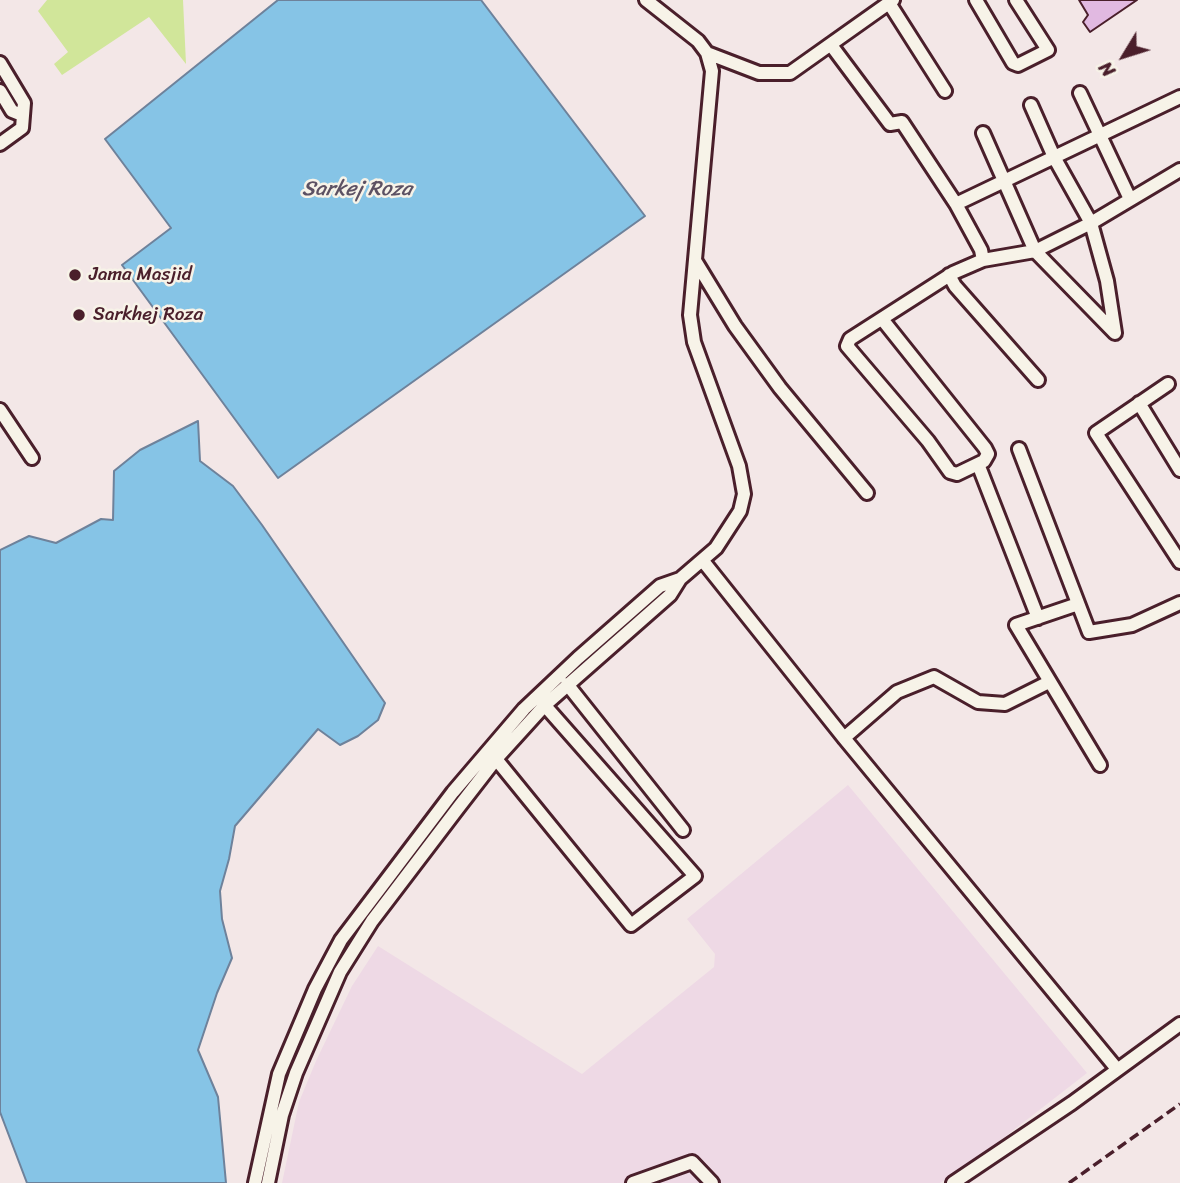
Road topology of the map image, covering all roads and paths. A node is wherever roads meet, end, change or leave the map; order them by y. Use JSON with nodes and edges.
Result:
{"nodes":[{"id":1,"x":646,"y":0,"type":"edge"},
{"id":2,"x":976,"y":0,"type":"edge"},
{"id":3,"x":1016,"y":0,"type":"edge"},
{"id":4,"x":891,"y":1,"type":"edge"},
{"id":5,"x":831,"y":45,"type":"junction"},
{"id":6,"x":707,"y":53,"type":"junction"},
{"id":7,"x":0,"y":63,"type":"edge"},
{"id":8,"x":0,"y":91,"type":"edge"},
{"id":9,"x":945,"y":91,"type":"dead end"},
{"id":10,"x":1080,"y":93,"type":"dead end"},
{"id":11,"x":1180,"y":97,"type":"edge"},
{"id":12,"x":1031,"y":105,"type":"dead end"},
{"id":13,"x":22,"y":114,"type":"junction"},
{"id":14,"x":983,"y":133,"type":"dead end"},
{"id":15,"x":1100,"y":136,"type":"junction"},
{"id":16,"x":0,"y":144,"type":"edge"},
{"id":17,"x":1054,"y":158,"type":"junction"},
{"id":18,"x":1180,"y":170,"type":"edge"},
{"id":19,"x":1004,"y":181,"type":"junction"},
{"id":20,"x":1130,"y":199,"type":"junction"},
{"id":21,"x":956,"y":204,"type":"junction"},
{"id":22,"x":1091,"y":223,"type":"junction"},
{"id":23,"x":1035,"y":251,"type":"junction"},
{"id":24,"x":983,"y":260,"type":"junction"},
{"id":25,"x":696,"y":262,"type":"junction"},
{"id":26,"x":949,"y":275,"type":"junction"},
{"id":27,"x":882,"y":319,"type":"junction"},
{"id":28,"x":1038,"y":380,"type":"dead end"},
{"id":29,"x":1168,"y":384,"type":"dead end"},
{"id":30,"x":1139,"y":403,"type":"junction"},
{"id":31,"x":0,"y":410,"type":"edge"},
{"id":32,"x":1019,"y":449,"type":"dead end"},
{"id":33,"x":32,"y":458,"type":"dead end"},
{"id":34,"x":978,"y":464,"type":"junction"},
{"id":35,"x":1180,"y":470,"type":"edge"},
{"id":36,"x":867,"y":493,"type":"dead end"},
{"id":37,"x":703,"y":561,"type":"junction"},
{"id":38,"x":1180,"y":562,"type":"edge"},
{"id":39,"x":1180,"y":603,"type":"edge"},
{"id":40,"x":1078,"y":604,"type":"junction"},
{"id":41,"x":1038,"y":618,"type":"junction"},
{"id":42,"x":617,"y":632,"type":"junction"},
{"id":43,"x":1049,"y":682,"type":"junction"},
{"id":44,"x":567,"y":684,"type":"junction"},
{"id":45,"x":541,"y":700,"type":"junction"},
{"id":46,"x":844,"y":738,"type":"junction"},
{"id":47,"x":496,"y":759,"type":"junction"},
{"id":48,"x":1100,"y":765,"type":"dead end"},
{"id":49,"x":448,"y":798,"type":"junction"},
{"id":50,"x":458,"y":808,"type":"junction"},
{"id":51,"x":683,"y":830,"type":"dead end"},
{"id":52,"x":361,"y":912,"type":"junction"},
{"id":53,"x":372,"y":921,"type":"junction"},
{"id":54,"x":335,"y":951,"type":"junction"},
{"id":55,"x":347,"y":960,"type":"junction"},
{"id":56,"x":311,"y":997,"type":"junction"},
{"id":57,"x":325,"y":1003,"type":"junction"},
{"id":58,"x":1180,"y":1024,"type":"edge"},
{"id":59,"x":1117,"y":1069,"type":"junction"},
{"id":60,"x":255,"y":1183,"type":"edge"},
{"id":61,"x":268,"y":1183,"type":"edge"},
{"id":62,"x":633,"y":1183,"type":"edge"},
{"id":63,"x":712,"y":1183,"type":"edge"},
{"id":64,"x":953,"y":1183,"type":"edge"}],
"edges":[{"from":1,"to":6,"type":"street"},
{"from":2,"to":3,"type":"street"},
{"from":4,"to":5,"type":"street"},
{"from":4,"to":9,"type":"street"},
{"from":5,"to":6,"type":"street"},
{"from":5,"to":21,"type":"street"},
{"from":6,"to":25,"type":"street"},
{"from":7,"to":13,"type":"street"},
{"from":8,"to":13,"type":"street"},
{"from":10,"to":15,"type":"street"},
{"from":11,"to":15,"type":"street"},
{"from":12,"to":17,"type":"street"},
{"from":13,"to":16,"type":"street"},
{"from":14,"to":19,"type":"street"},
{"from":15,"to":17,"type":"street"},
{"from":15,"to":20,"type":"street"},
{"from":17,"to":19,"type":"street"},
{"from":17,"to":22,"type":"street"},
{"from":18,"to":20,"type":"street"},
{"from":19,"to":21,"type":"street"},
{"from":19,"to":23,"type":"street"},
{"from":20,"to":22,"type":"street"},
{"from":21,"to":24,"type":"street"},
{"from":22,"to":23,"type":"street"},
{"from":22,"to":23,"type":"street"},
{"from":23,"to":24,"type":"street"},
{"from":24,"to":26,"type":"street"},
{"from":25,"to":36,"type":"street"},
{"from":25,"to":37,"type":"street"},
{"from":26,"to":27,"type":"street"},
{"from":26,"to":28,"type":"street"},
{"from":27,"to":34,"type":"street"},
{"from":27,"to":34,"type":"street"},
{"from":29,"to":30,"type":"street"},
{"from":30,"to":35,"type":"street"},
{"from":30,"to":38,"type":"street"},
{"from":31,"to":33,"type":"street"},
{"from":32,"to":40,"type":"street"},
{"from":34,"to":41,"type":"street"},
{"from":37,"to":42,"type":"street"},
{"from":37,"to":46,"type":"street"},
{"from":39,"to":40,"type":"street"},
{"from":40,"to":41,"type":"street"},
{"from":41,"to":43,"type":"street"},
{"from":42,"to":44,"type":"street"},
{"from":42,"to":45,"type":"street"},
{"from":43,"to":46,"type":"street"},
{"from":43,"to":48,"type":"street"},
{"from":44,"to":45,"type":"street"},
{"from":44,"to":51,"type":"street"},
{"from":45,"to":47,"type":"street"},
{"from":45,"to":47,"type":"street"},
{"from":45,"to":49,"type":"street"},
{"from":46,"to":59,"type":"street"},
{"from":47,"to":50,"type":"street"},
{"from":49,"to":50,"type":"street"},
{"from":49,"to":52,"type":"street"},
{"from":50,"to":53,"type":"street"},
{"from":52,"to":53,"type":"street"},
{"from":52,"to":54,"type":"street"},
{"from":53,"to":55,"type":"street"},
{"from":54,"to":55,"type":"street"},
{"from":54,"to":56,"type":"street"},
{"from":55,"to":57,"type":"street"},
{"from":56,"to":57,"type":"street"},
{"from":56,"to":60,"type":"street"},
{"from":57,"to":61,"type":"street"},
{"from":58,"to":59,"type":"street"},
{"from":59,"to":64,"type":"street"},
{"from":62,"to":63,"type":"street"}]}
